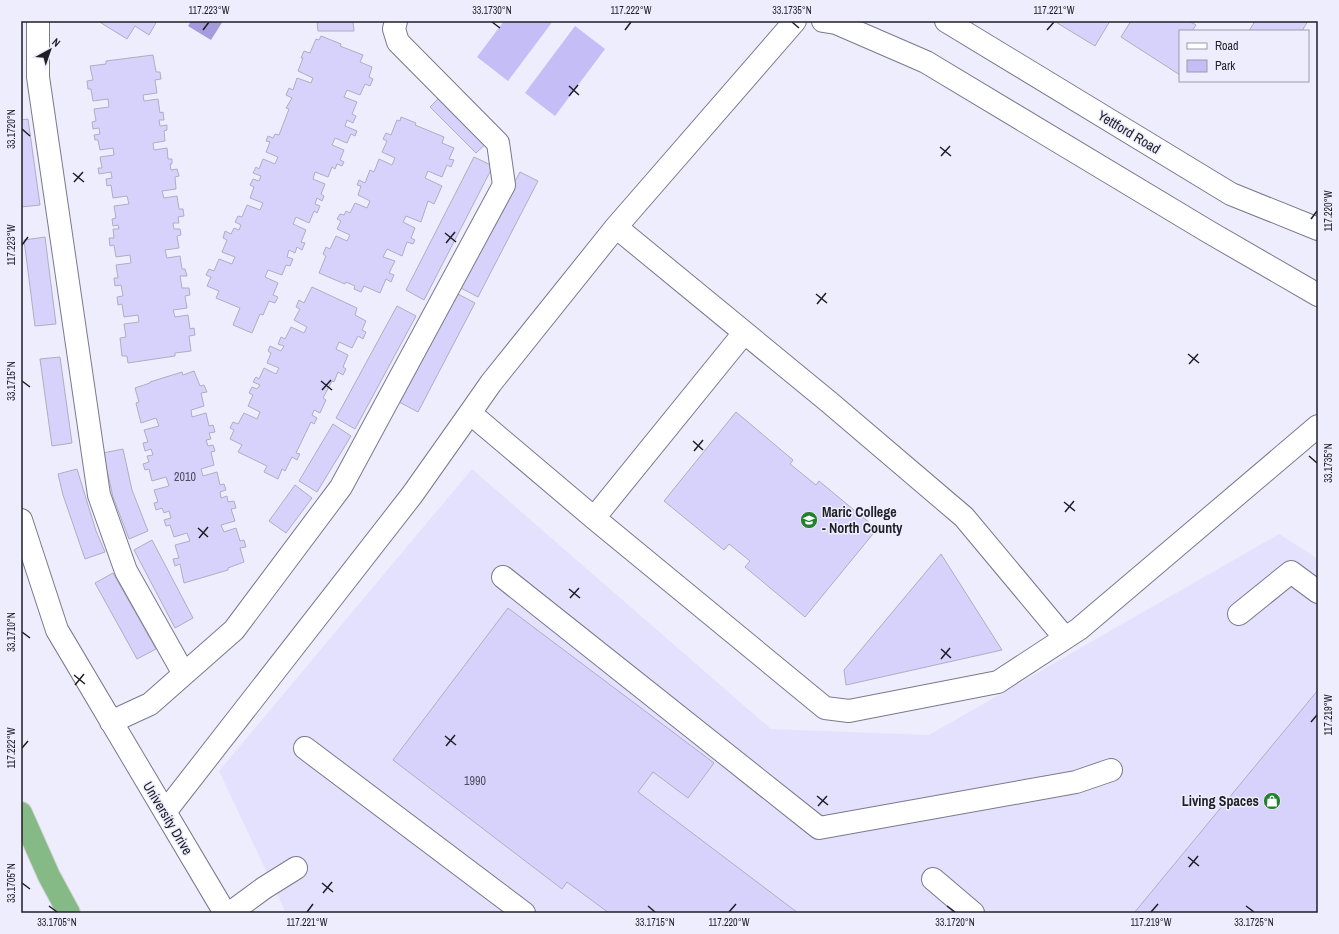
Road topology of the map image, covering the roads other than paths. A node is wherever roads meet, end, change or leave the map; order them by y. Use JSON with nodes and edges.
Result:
{"nodes":[{"id":1,"x":38,"y":21,"type":"edge"},
{"id":2,"x":396,"y":21,"type":"edge"},
{"id":3,"x":795,"y":21,"type":"edge"},
{"id":4,"x":823,"y":21,"type":"edge"},
{"id":5,"x":946,"y":21,"type":"edge"},
{"id":6,"x":616,"y":227,"type":"junction"},
{"id":7,"x":1318,"y":229,"type":"edge"},
{"id":8,"x":1318,"y":295,"type":"edge"},
{"id":9,"x":744,"y":333,"type":"junction"},
{"id":10,"x":470,"y":413,"type":"junction"},
{"id":11,"x":1318,"y":426,"type":"edge"},
{"id":12,"x":594,"y":518,"type":"junction"},
{"id":13,"x":21,"y":520,"type":"edge"},
{"id":14,"x":503,"y":577,"type":"dead end"},
{"id":15,"x":1318,"y":592,"type":"edge"},
{"id":16,"x":1239,"y":614,"type":"dead end"},
{"id":17,"x":1065,"y":638,"type":"junction"},
{"id":18,"x":184,"y":674,"type":"junction"},
{"id":19,"x":111,"y":722,"type":"junction"},
{"id":20,"x":305,"y":748,"type":"dead end"},
{"id":21,"x":1111,"y":770,"type":"dead end"},
{"id":22,"x":165,"y":812,"type":"junction"},
{"id":23,"x":21,"y":813,"type":"edge"},
{"id":24,"x":296,"y":868,"type":"dead end"},
{"id":25,"x":933,"y":879,"type":"dead end"},
{"id":26,"x":69,"y":913,"type":"edge"},
{"id":27,"x":225,"y":913,"type":"edge"},
{"id":28,"x":230,"y":913,"type":"edge"},
{"id":29,"x":524,"y":913,"type":"edge"},
{"id":30,"x":973,"y":913,"type":"edge"}],
"edges":[{"from":1,"to":18,"type":"street"},
{"from":2,"to":18,"type":"street"},
{"from":3,"to":6,"type":"street"},
{"from":4,"to":8,"type":"street"},
{"from":5,"to":7,"type":"street","name":"Yettford Road"},
{"from":6,"to":9,"type":"street"},
{"from":6,"to":10,"type":"street"},
{"from":9,"to":12,"type":"street"},
{"from":9,"to":17,"type":"street"},
{"from":10,"to":12,"type":"street"},
{"from":10,"to":22,"type":"street"},
{"from":11,"to":17,"type":"street"},
{"from":12,"to":17,"type":"street"},
{"from":13,"to":19,"type":"street","name":"University Drive"},
{"from":14,"to":21,"type":"street"},
{"from":15,"to":16,"type":"street"},
{"from":18,"to":19,"type":"street"},
{"from":19,"to":22,"type":"street","name":"University Drive"},
{"from":20,"to":29,"type":"street"},
{"from":22,"to":27,"type":"street","name":"University Drive"},
{"from":23,"to":26,"type":"highway"},
{"from":24,"to":28,"type":"street"},
{"from":25,"to":30,"type":"street"}]}
